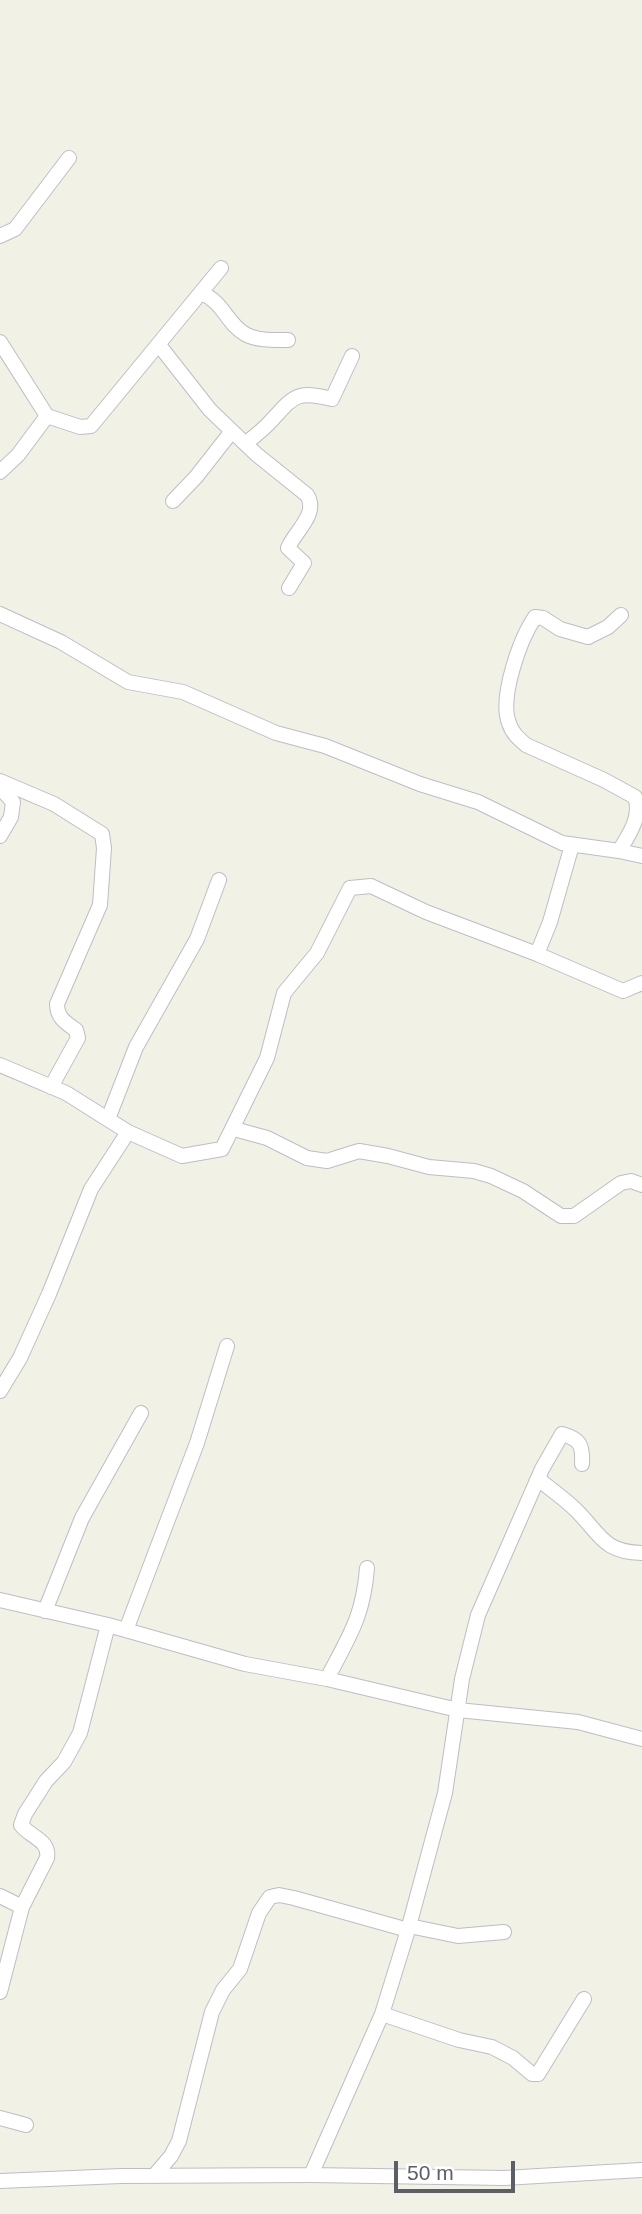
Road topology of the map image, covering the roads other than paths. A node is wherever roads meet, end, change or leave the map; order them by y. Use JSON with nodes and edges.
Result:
{"nodes":[{"id":1,"x":69,"y":158,"type":"dead end"},
{"id":2,"x":0,"y":236,"type":"edge"},
{"id":3,"x":221,"y":268,"type":"dead end"},
{"id":4,"x":201,"y":293,"type":"junction"},
{"id":5,"x":288,"y":340,"type":"dead end"},
{"id":6,"x":0,"y":342,"type":"edge"},
{"id":7,"x":159,"y":345,"type":"junction"},
{"id":8,"x":352,"y":356,"type":"dead end"},
{"id":9,"x":47,"y":416,"type":"junction"},
{"id":10,"x":232,"y":431,"type":"junction"},
{"id":11,"x":246,"y":443,"type":"junction"},
{"id":12,"x":0,"y":472,"type":"edge"},
{"id":13,"x":173,"y":501,"type":"dead end"},
{"id":14,"x":289,"y":588,"type":"dead end"},
{"id":15,"x":0,"y":614,"type":"edge"},
{"id":16,"x":621,"y":615,"type":"dead end"},
{"id":17,"x":1,"y":782,"type":"edge"},
{"id":18,"x":0,"y":836,"type":"edge"},
{"id":19,"x":572,"y":845,"type":"junction"},
{"id":20,"x":619,"y":851,"type":"junction"},
{"id":21,"x":642,"y":856,"type":"edge"},
{"id":22,"x":219,"y":880,"type":"dead end"},
{"id":23,"x":537,"y":954,"type":"junction"},
{"id":24,"x":642,"y":983,"type":"edge"},
{"id":25,"x":0,"y":1065,"type":"edge"},
{"id":26,"x":51,"y":1087,"type":"junction"},
{"id":27,"x":108,"y":1119,"type":"junction"},
{"id":28,"x":234,"y":1129,"type":"junction"},
{"id":29,"x":128,"y":1132,"type":"junction"},
{"id":30,"x":642,"y":1185,"type":"edge"},
{"id":31,"x":227,"y":1346,"type":"dead end"},
{"id":32,"x":0,"y":1391,"type":"edge"},
{"id":33,"x":141,"y":1413,"type":"dead end"},
{"id":34,"x":582,"y":1464,"type":"dead end"},
{"id":35,"x":536,"y":1482,"type":"junction"},
{"id":36,"x":642,"y":1553,"type":"edge"},
{"id":37,"x":366,"y":1568,"type":"dead end"},
{"id":38,"x":0,"y":1600,"type":"edge"},
{"id":39,"x":45,"y":1611,"type":"junction"},
{"id":40,"x":108,"y":1625,"type":"junction"},
{"id":41,"x":126,"y":1630,"type":"junction"},
{"id":42,"x":327,"y":1679,"type":"junction"},
{"id":43,"x":458,"y":1710,"type":"junction"},
{"id":44,"x":642,"y":1739,"type":"edge"},
{"id":45,"x":0,"y":1896,"type":"edge"},
{"id":46,"x":22,"y":1907,"type":"junction"},
{"id":47,"x":409,"y":1928,"type":"junction"},
{"id":48,"x":504,"y":1931,"type":"dead end"},
{"id":49,"x":0,"y":1992,"type":"edge"},
{"id":50,"x":584,"y":1999,"type":"dead end"},
{"id":51,"x":382,"y":2014,"type":"junction"},
{"id":52,"x":0,"y":2118,"type":"edge"},
{"id":53,"x":26,"y":2125,"type":"dead end"},
{"id":54,"x":642,"y":2170,"type":"edge"},
{"id":55,"x":311,"y":2175,"type":"junction"},
{"id":56,"x":154,"y":2176,"type":"junction"},
{"id":57,"x":0,"y":2181,"type":"edge"}],
"edges":[{"from":1,"to":2,"type":"street"},
{"from":3,"to":4,"type":"street"},
{"from":4,"to":5,"type":"street"},
{"from":4,"to":7,"type":"street"},
{"from":6,"to":9,"type":"street"},
{"from":7,"to":9,"type":"street"},
{"from":7,"to":10,"type":"street"},
{"from":8,"to":11,"type":"street"},
{"from":9,"to":12,"type":"street"},
{"from":10,"to":11,"type":"street"},
{"from":10,"to":13,"type":"street"},
{"from":11,"to":14,"type":"street"},
{"from":15,"to":19,"type":"street"},
{"from":16,"to":20,"type":"street"},
{"from":17,"to":18,"type":"street"},
{"from":17,"to":26,"type":"street"},
{"from":19,"to":20,"type":"street"},
{"from":19,"to":23,"type":"street"},
{"from":20,"to":21,"type":"street"},
{"from":22,"to":27,"type":"street"},
{"from":23,"to":24,"type":"street"},
{"from":23,"to":28,"type":"street"},
{"from":25,"to":26,"type":"street"},
{"from":26,"to":27,"type":"street"},
{"from":27,"to":29,"type":"street"},
{"from":28,"to":29,"type":"street"},
{"from":28,"to":30,"type":"street"},
{"from":29,"to":32,"type":"street"},
{"from":31,"to":41,"type":"street"},
{"from":33,"to":39,"type":"street"},
{"from":34,"to":35,"type":"street"},
{"from":35,"to":36,"type":"street"},
{"from":35,"to":43,"type":"street"},
{"from":37,"to":42,"type":"street"},
{"from":38,"to":39,"type":"street"},
{"from":39,"to":40,"type":"street"},
{"from":40,"to":41,"type":"street"},
{"from":40,"to":46,"type":"street"},
{"from":41,"to":42,"type":"street"},
{"from":42,"to":43,"type":"street"},
{"from":43,"to":44,"type":"street"},
{"from":43,"to":47,"type":"street"},
{"from":45,"to":46,"type":"street"},
{"from":46,"to":49,"type":"street"},
{"from":47,"to":48,"type":"street"},
{"from":47,"to":51,"type":"street"},
{"from":47,"to":56,"type":"street"},
{"from":50,"to":51,"type":"street"},
{"from":51,"to":55,"type":"street"},
{"from":52,"to":53,"type":"street"},
{"from":54,"to":55,"type":"street"},
{"from":55,"to":56,"type":"street"},
{"from":56,"to":57,"type":"street"}]}
